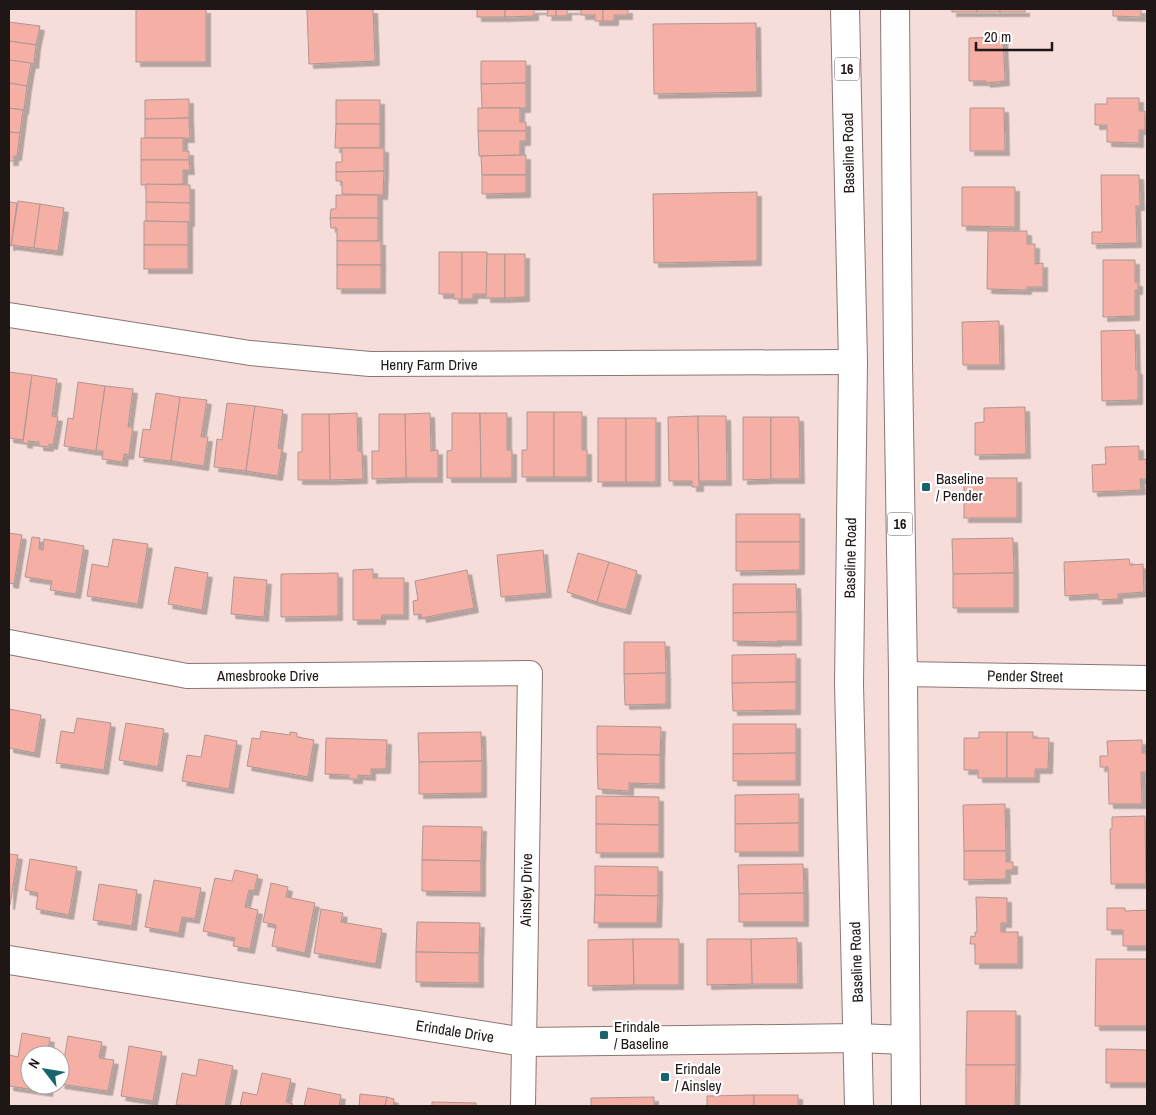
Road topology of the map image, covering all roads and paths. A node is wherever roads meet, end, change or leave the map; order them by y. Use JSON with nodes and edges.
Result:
{"nodes":[{"id":1,"x":845,"y":9,"type":"edge"},
{"id":2,"x":894,"y":9,"type":"edge"},
{"id":3,"x":9,"y":315,"type":"edge"},
{"id":4,"x":853,"y":362,"type":"junction"},
{"id":5,"x":9,"y":642,"type":"edge"},
{"id":6,"x":530,"y":673,"type":"joint"},
{"id":7,"x":903,"y":674,"type":"junction"},
{"id":8,"x":1147,"y":678,"type":"edge"},
{"id":9,"x":9,"y":960,"type":"edge"},
{"id":10,"x":858,"y":1038,"type":"junction"},
{"id":11,"x":905,"y":1040,"type":"junction"},
{"id":12,"x":524,"y":1042,"type":"junction"},
{"id":13,"x":523,"y":1106,"type":"edge"},
{"id":14,"x":859,"y":1106,"type":"edge"},
{"id":15,"x":906,"y":1106,"type":"edge"}],
"edges":[{"from":1,"to":4,"type":"main road","name":"Baseline Road","number":"16"},
{"from":2,"to":7,"type":"main road","number":"16"},
{"from":3,"to":4,"type":"street","name":"Henry Farm Drive"},
{"from":4,"to":10,"type":"main road","name":"Baseline Road","number":"16"},
{"from":5,"to":6,"type":"street","name":"Amesbrooke Drive"},
{"from":6,"to":12,"type":"street","name":"Ainsley Drive"},
{"from":7,"to":8,"type":"street","name":"Pender Street"},
{"from":7,"to":11,"type":"main road","number":"16"},
{"from":9,"to":12,"type":"main road","name":"Erindale Drive"},
{"from":10,"to":11,"type":"main road","name":"Erindale Drive"},
{"from":10,"to":12,"type":"main road","name":"Erindale Drive"},
{"from":10,"to":14,"type":"main road","name":"Baseline Road","number":"16"},
{"from":11,"to":15,"type":"main road","number":"16"},
{"from":12,"to":13,"type":"street","name":"Ainsley Drive"}]}
